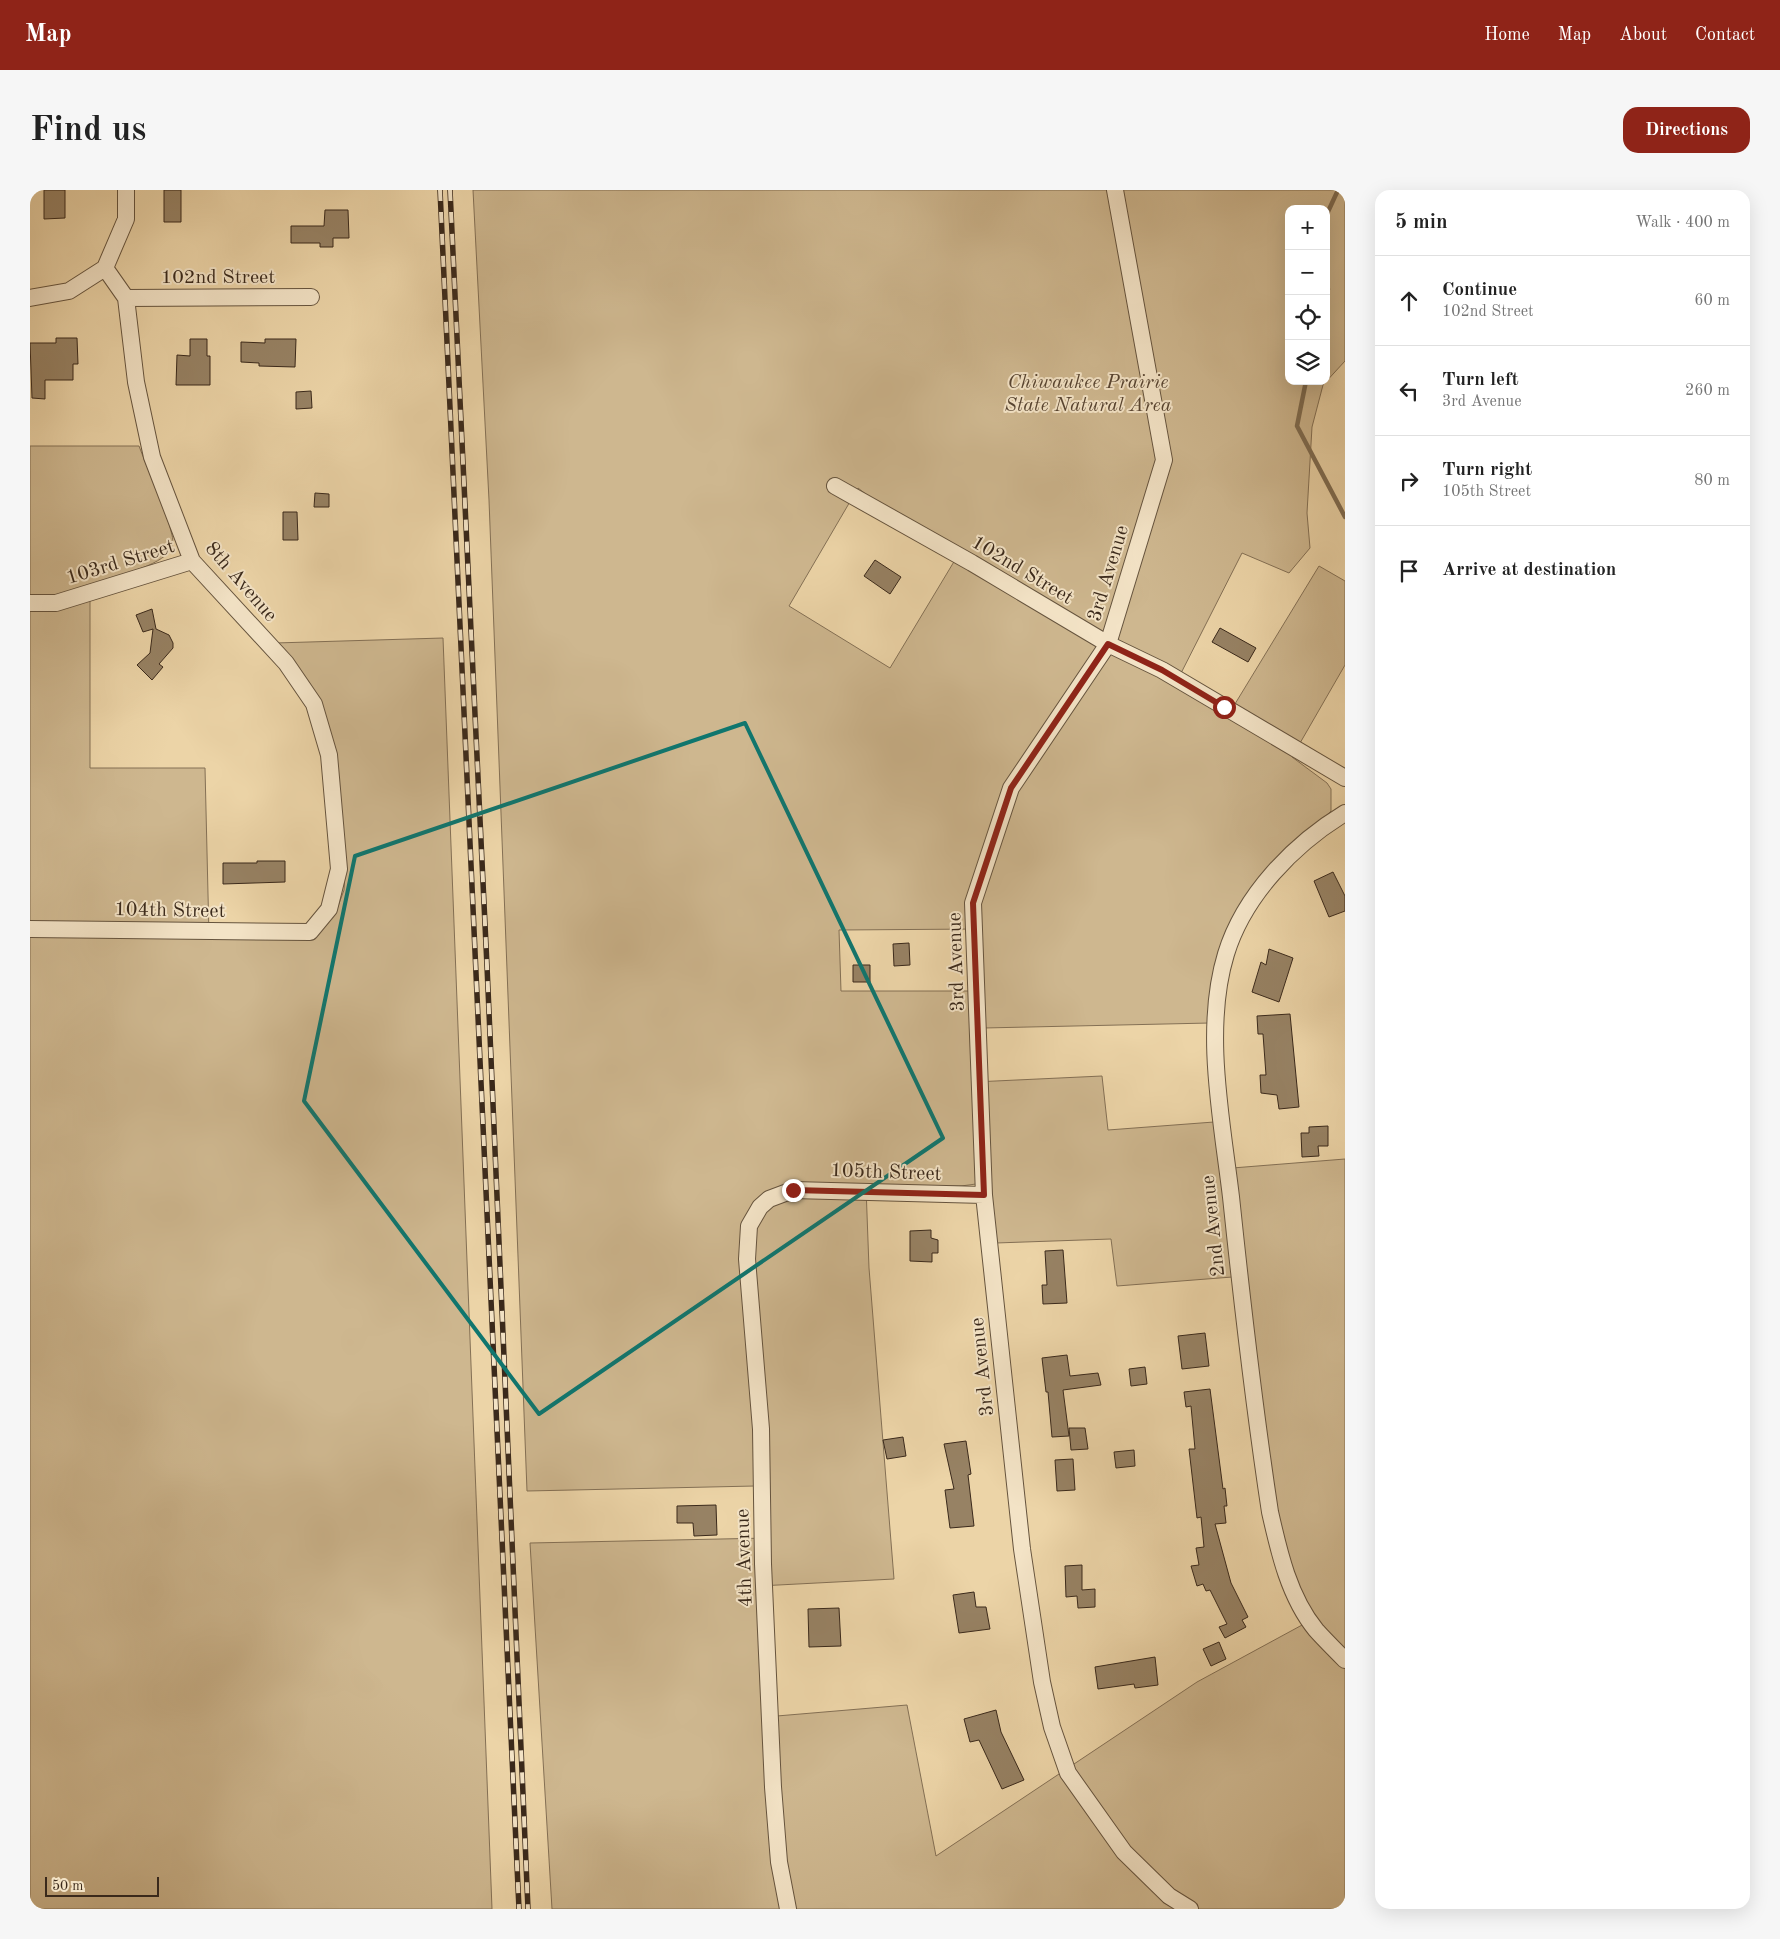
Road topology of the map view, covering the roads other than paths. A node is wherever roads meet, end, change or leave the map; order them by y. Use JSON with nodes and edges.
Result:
{"nodes":[{"id":1,"x":126,"y":190,"type":"edge"},
{"id":2,"x":1115,"y":190,"type":"edge"},
{"id":3,"x":105,"y":268,"type":"junction"},
{"id":4,"x":311,"y":297,"type":"dead end"},
{"id":5,"x":30,"y":298,"type":"edge"},
{"id":6,"x":126,"y":298,"type":"junction"},
{"id":7,"x":835,"y":486,"type":"dead end"},
{"id":8,"x":192,"y":561,"type":"junction"},
{"id":9,"x":30,"y":603,"type":"edge"},
{"id":10,"x":1108,"y":644,"type":"junction"},
{"id":11,"x":1345,"y":778,"type":"edge"},
{"id":12,"x":1345,"y":812,"type":"edge"},
{"id":13,"x":30,"y":929,"type":"edge"},
{"id":14,"x":310,"y":932,"type":"joint"},
{"id":15,"x":984,"y":1195,"type":"junction"},
{"id":16,"x":760,"y":1207,"type":"joint"},
{"id":17,"x":1345,"y":1660,"type":"edge"},
{"id":18,"x":788,"y":1909,"type":"edge"},
{"id":19,"x":1190,"y":1909,"type":"edge"}],
"edges":[{"from":1,"to":3,"type":"street"},
{"from":2,"to":10,"type":"street","name":"3rd Avenue"},
{"from":3,"to":5,"type":"street"},
{"from":3,"to":6,"type":"street","name":"8th Avenue"},
{"from":4,"to":6,"type":"street","name":"102nd Street"},
{"from":6,"to":8,"type":"street","name":"8th Avenue"},
{"from":7,"to":10,"type":"street","name":"102nd Street"},
{"from":8,"to":9,"type":"street","name":"103rd Street"},
{"from":8,"to":14,"type":"street","name":"8th Avenue"},
{"from":10,"to":11,"type":"street","name":"102nd Street"},
{"from":10,"to":15,"type":"street","name":"3rd Avenue"},
{"from":12,"to":17,"type":"street","name":"2nd Avenue"},
{"from":13,"to":14,"type":"street","name":"104th Street"},
{"from":15,"to":16,"type":"street","name":"105th Street"},
{"from":15,"to":19,"type":"street","name":"3rd Avenue"},
{"from":16,"to":18,"type":"street","name":"4th Avenue"}]}
